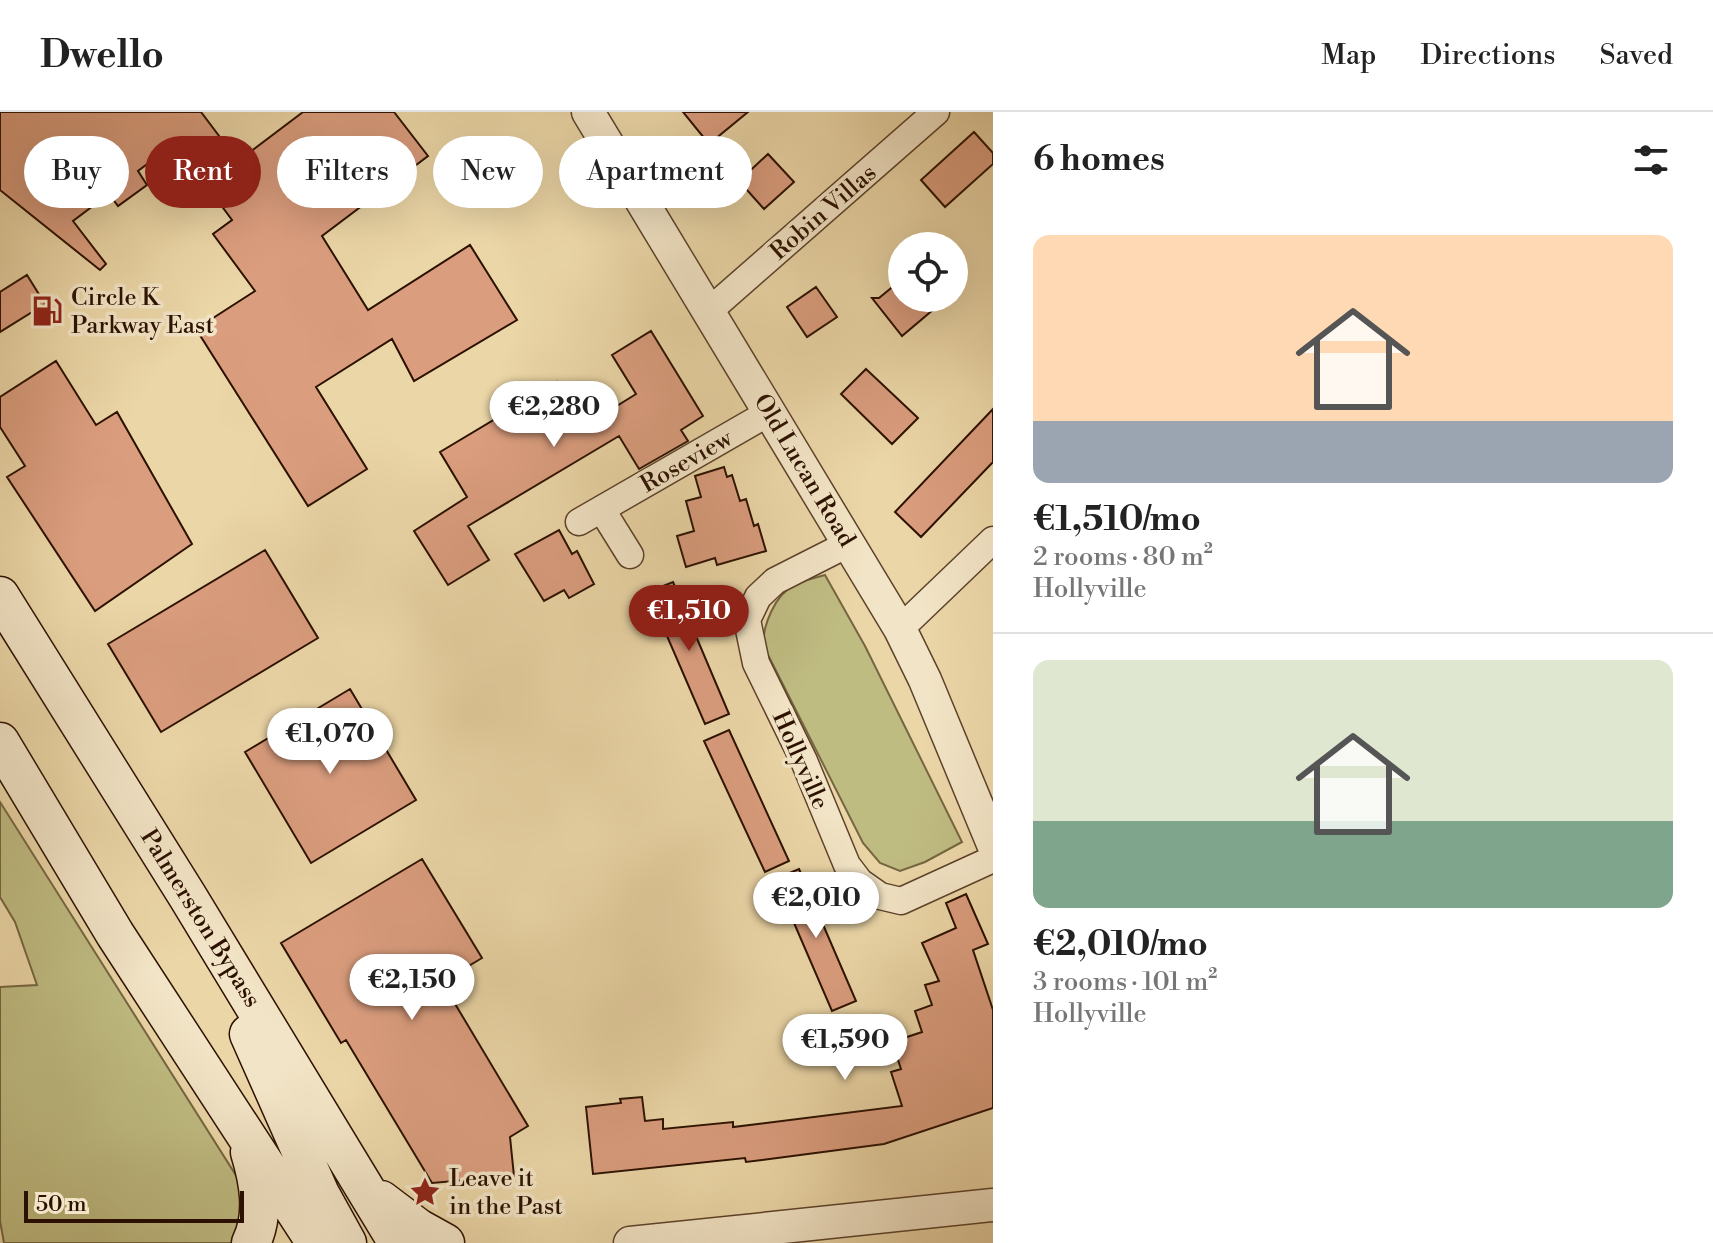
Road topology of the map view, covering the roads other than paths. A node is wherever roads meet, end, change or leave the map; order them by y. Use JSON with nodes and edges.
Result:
{"nodes":[{"id":1,"x":588,"y":112,"type":"edge"},
{"id":2,"x":936,"y":112,"type":"edge"},
{"id":3,"x":709,"y":311,"type":"junction"},
{"id":4,"x":770,"y":412,"type":"junction"},
{"id":5,"x":993,"y":540,"type":"edge"},
{"id":6,"x":850,"y":543,"type":"junction"},
{"id":7,"x":630,"y":555,"type":"dead end"},
{"id":8,"x":0,"y":596,"type":"edge"},
{"id":9,"x":900,"y":629,"type":"junction"},
{"id":10,"x":0,"y":742,"type":"edge"},
{"id":11,"x":986,"y":804,"type":"edge"},
{"id":12,"x":993,"y":844,"type":"edge"},
{"id":13,"x":993,"y":859,"type":"edge"},
{"id":14,"x":188,"y":897,"type":"junction"},
{"id":15,"x":243,"y":1130,"type":"junction"},
{"id":16,"x":358,"y":1180,"type":"junction"},
{"id":17,"x":993,"y":1205,"type":"edge"},
{"id":18,"x":251,"y":1243,"type":"edge"},
{"id":19,"x":316,"y":1243,"type":"edge"},
{"id":20,"x":347,"y":1243,"type":"edge"},
{"id":21,"x":398,"y":1243,"type":"edge"},
{"id":22,"x":445,"y":1243,"type":"edge"},
{"id":23,"x":630,"y":1243,"type":"edge"}],
"edges":[{"from":1,"to":3,"type":"street","name":"Old Lucan Road"},
{"from":2,"to":3,"type":"street","name":"Robin Villas"},
{"from":3,"to":4,"type":"street","name":"Old Lucan Road"},
{"from":4,"to":6,"type":"street","name":"Old Lucan Road"},
{"from":4,"to":7,"type":"street","name":"Roseview"},
{"from":5,"to":9,"type":"street"},
{"from":6,"to":9,"type":"street","name":"Old Lucan Road"},
{"from":6,"to":13,"type":"street","name":"Hollyville"},
{"from":8,"to":14,"type":"main road","name":"Palmerston Bypass"},
{"from":9,"to":11,"type":"street","name":"Old Lucan Road"},
{"from":10,"to":15,"type":"main road"},
{"from":11,"to":12,"type":"street","name":"Old Lucan Road"},
{"from":14,"to":16,"type":"main road","name":"Palmerston Bypass"},
{"from":14,"to":20,"type":"main road"},
{"from":15,"to":18,"type":"main road"},
{"from":15,"to":19,"type":"main road"},
{"from":16,"to":21,"type":"main road","name":"Palmerston Bypass"},
{"from":16,"to":22,"type":"main road"},
{"from":17,"to":23,"type":"street"}]}
